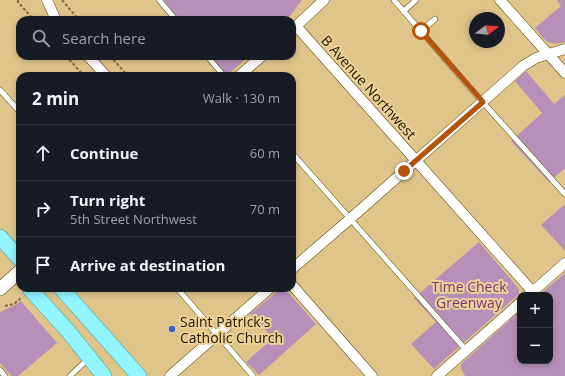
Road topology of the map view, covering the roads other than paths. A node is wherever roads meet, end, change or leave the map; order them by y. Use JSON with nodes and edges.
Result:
{"nodes":[{"id":1,"x":47,"y":0,"type":"edge"},
{"id":2,"x":159,"y":0,"type":"edge"},
{"id":3,"x":324,"y":0,"type":"edge"},
{"id":4,"x":394,"y":0,"type":"edge"},
{"id":5,"x":416,"y":0,"type":"edge"},
{"id":6,"x":500,"y":0,"type":"edge"},
{"id":7,"x":404,"y":11,"type":"junction"},
{"id":8,"x":54,"y":16,"type":"edge"},
{"id":9,"x":173,"y":16,"type":"edge"},
{"id":10,"x":435,"y":19,"type":"dead end"},
{"id":11,"x":296,"y":26,"type":"edge"},
{"id":12,"x":296,"y":30,"type":"edge"},
{"id":13,"x":421,"y":31,"type":"junction"},
{"id":14,"x":565,"y":49,"type":"edge"},
{"id":15,"x":548,"y":54,"type":"junction"},
{"id":16,"x":92,"y":60,"type":"edge"},
{"id":17,"x":210,"y":60,"type":"edge"},
{"id":18,"x":257,"y":60,"type":"edge"},
{"id":19,"x":102,"y":72,"type":"edge"},
{"id":20,"x":221,"y":72,"type":"edge"},
{"id":21,"x":244,"y":72,"type":"edge"},
{"id":22,"x":565,"y":73,"type":"edge"},
{"id":23,"x":0,"y":90,"type":"edge"},
{"id":24,"x":483,"y":102,"type":"junction"},
{"id":25,"x":16,"y":108,"type":"edge"},
{"id":26,"x":296,"y":158,"type":"edge"},
{"id":27,"x":416,"y":161,"type":"junction"},
{"id":28,"x":565,"y":194,"type":"edge"},
{"id":29,"x":350,"y":219,"type":"junction"},
{"id":30,"x":0,"y":237,"type":"edge"},
{"id":31,"x":16,"y":255,"type":"edge"},
{"id":32,"x":565,"y":263,"type":"edge"},
{"id":33,"x":296,"y":265,"type":"edge"},
{"id":34,"x":16,"y":275,"type":"edge"},
{"id":35,"x":0,"y":289,"type":"edge"},
{"id":36,"x":296,"y":290,"type":"edge"},
{"id":37,"x":33,"y":292,"type":"edge"},
{"id":38,"x":65,"y":292,"type":"edge"},
{"id":39,"x":180,"y":292,"type":"edge"},
{"id":40,"x":265,"y":292,"type":"edge"},
{"id":41,"x":530,"y":292,"type":"edge"},
{"id":42,"x":532,"y":292,"type":"edge"},
{"id":43,"x":517,"y":306,"type":"edge"},
{"id":44,"x":217,"y":334,"type":"junction"},
{"id":45,"x":466,"y":350,"type":"junction"},
{"id":46,"x":90,"y":358,"type":"junction"},
{"id":47,"x":0,"y":370,"type":"edge"},
{"id":48,"x":5,"y":376,"type":"edge"},
{"id":49,"x":69,"y":376,"type":"edge"},
{"id":50,"x":104,"y":376,"type":"edge"},
{"id":51,"x":139,"y":376,"type":"edge"},
{"id":52,"x":170,"y":376,"type":"edge"},
{"id":53,"x":254,"y":376,"type":"edge"},
{"id":54,"x":372,"y":376,"type":"edge"},
{"id":55,"x":437,"y":376,"type":"edge"}],
"edges":[{"from":1,"to":8,"type":"street"},
{"from":2,"to":9,"type":"lane"},
{"from":3,"to":11,"type":"street"},
{"from":4,"to":7,"type":"lane"},
{"from":5,"to":7,"type":"lane"},
{"from":6,"to":15,"type":"street"},
{"from":7,"to":13,"type":"lane"},
{"from":10,"to":13,"type":"lane"},
{"from":12,"to":27,"type":"street","name":"B Avenue Northwest"},
{"from":13,"to":24,"type":"lane"},
{"from":14,"to":15,"type":"street"},
{"from":15,"to":22,"type":"street"},
{"from":15,"to":24,"type":"street"},
{"from":16,"to":19,"type":"street"},
{"from":17,"to":20,"type":"lane"},
{"from":18,"to":21,"type":"street"},
{"from":23,"to":25,"type":"lane"},
{"from":24,"to":27,"type":"street"},
{"from":24,"to":28,"type":"lane"},
{"from":26,"to":29,"type":"lane"},
{"from":27,"to":29,"type":"street"},
{"from":27,"to":41,"type":"street","name":"B Avenue Northwest"},
{"from":29,"to":33,"type":"street"},
{"from":29,"to":45,"type":"lane"},
{"from":30,"to":31,"type":"main road"},
{"from":32,"to":42,"type":"street"},
{"from":34,"to":35,"type":"main road"},
{"from":36,"to":54,"type":"street"},
{"from":37,"to":46,"type":"main road"},
{"from":38,"to":51,"type":"main road"},
{"from":39,"to":44,"type":"lane"},
{"from":40,"to":44,"type":"street"},
{"from":43,"to":45,"type":"street"},
{"from":44,"to":52,"type":"street"},
{"from":44,"to":53,"type":"lane"},
{"from":45,"to":55,"type":"street"},
{"from":46,"to":49,"type":"lane"},
{"from":46,"to":50,"type":"main road"},
{"from":47,"to":48,"type":"lane"}]}
